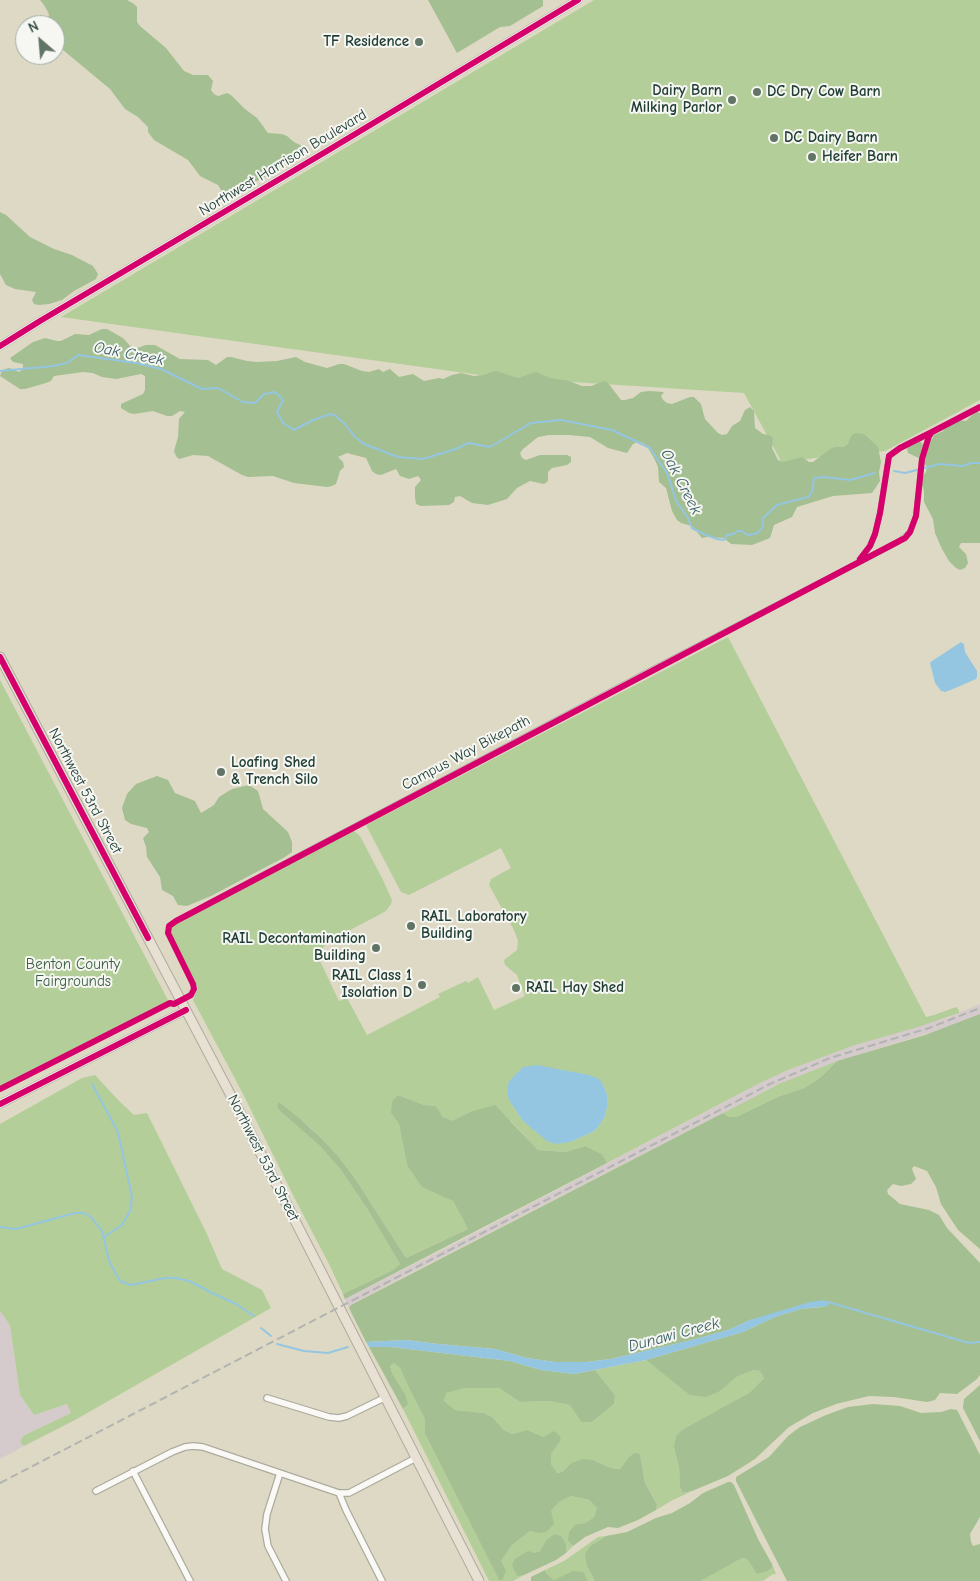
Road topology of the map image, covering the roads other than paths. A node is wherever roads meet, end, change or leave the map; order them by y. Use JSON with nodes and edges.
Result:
{"nodes":[{"id":1,"x":578,"y":0,"type":"edge"},
{"id":2,"x":0,"y":346,"type":"edge"},
{"id":3,"x":980,"y":407,"type":"edge"},
{"id":4,"x":932,"y":432,"type":"junction"},
{"id":5,"x":855,"y":564,"type":"junction"},
{"id":6,"x":0,"y":657,"type":"edge"},
{"id":7,"x":206,"y":905,"type":"dead end"},
{"id":8,"x":186,"y":1010,"type":"junction"},
{"id":9,"x":0,"y":1104,"type":"edge"},
{"id":10,"x":386,"y":1397,"type":"junction"},
{"id":11,"x":267,"y":1398,"type":"dead end"},
{"id":12,"x":416,"y":1458,"type":"junction"},
{"id":13,"x":134,"y":1472,"type":"junction"},
{"id":14,"x":280,"y":1473,"type":"junction"},
{"id":15,"x":96,"y":1490,"type":"dead end"},
{"id":16,"x":339,"y":1493,"type":"junction"},
{"id":17,"x":190,"y":1581,"type":"edge"},
{"id":18,"x":286,"y":1581,"type":"edge"},
{"id":19,"x":382,"y":1581,"type":"edge"},
{"id":20,"x":479,"y":1581,"type":"edge"}],
"edges":[{"from":1,"to":2,"type":"main road","name":"Northwest Harrison Boulevard"},
{"from":3,"to":4,"type":"street","name":"Campus Way Bikepath"},
{"from":4,"to":5,"type":"street","name":"Campus Way Bikepath"},
{"from":4,"to":5,"type":"street","name":"Campus Way Bikepath"},
{"from":5,"to":7,"type":"street","name":"Campus Way Bikepath"},
{"from":6,"to":8,"type":"main road","name":"Northwest 53rd Street"},
{"from":8,"to":9,"type":"main road"},
{"from":8,"to":10,"type":"main road","name":"Northwest 53rd Street"},
{"from":10,"to":11,"type":"street"},
{"from":10,"to":12,"type":"main road","name":"Northwest 53rd Street"},
{"from":12,"to":16,"type":"street"},
{"from":12,"to":20,"type":"main road","name":"Northwest 53rd Street"},
{"from":13,"to":14,"type":"street"},
{"from":13,"to":15,"type":"street"},
{"from":13,"to":17,"type":"street"},
{"from":14,"to":16,"type":"street"},
{"from":14,"to":18,"type":"street"},
{"from":16,"to":19,"type":"street"}]}
